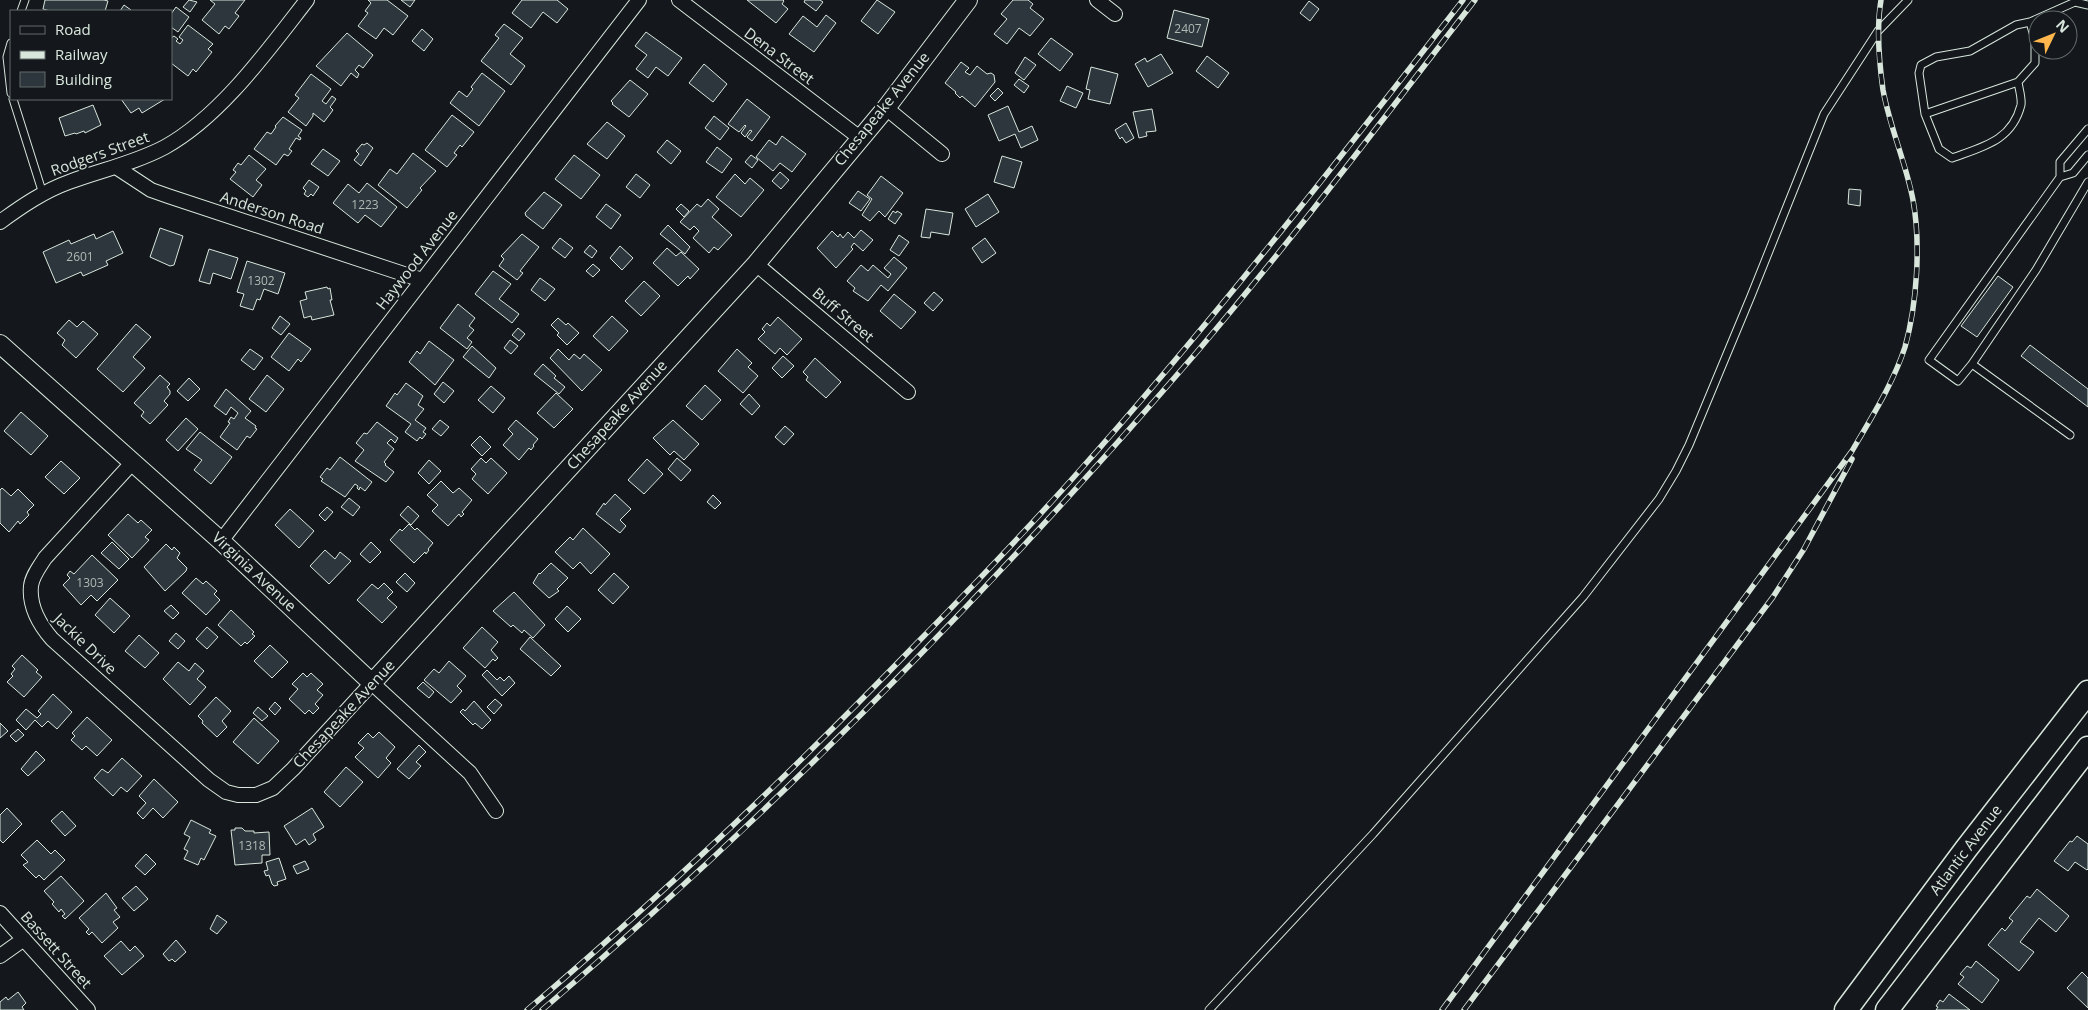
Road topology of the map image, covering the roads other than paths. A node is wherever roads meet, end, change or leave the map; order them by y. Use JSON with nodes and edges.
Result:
{"nodes":[{"id":1,"x":306,"y":0,"type":"edge"},
{"id":2,"x":639,"y":0,"type":"edge"},
{"id":3,"x":679,"y":0,"type":"edge"},
{"id":4,"x":968,"y":0,"type":"edge"},
{"id":5,"x":1097,"y":0,"type":"edge"},
{"id":6,"x":1908,"y":0,"type":"edge"},
{"id":7,"x":2088,"y":5,"type":"edge"},
{"id":8,"x":2057,"y":10,"type":"edge"},
{"id":9,"x":1115,"y":14,"type":"dead end"},
{"id":10,"x":2028,"y":22,"type":"edge"},
{"id":11,"x":10,"y":46,"type":"edge"},
{"id":12,"x":2035,"y":60,"type":"edge"},
{"id":13,"x":2018,"y":82,"type":"junction"},
{"id":14,"x":10,"y":84,"type":"edge"},
{"id":15,"x":13,"y":100,"type":"edge"},
{"id":16,"x":886,"y":108,"type":"junction"},
{"id":17,"x":1925,"y":114,"type":"junction"},
{"id":18,"x":2088,"y":130,"type":"edge"},
{"id":19,"x":860,"y":138,"type":"junction"},
{"id":20,"x":942,"y":154,"type":"dead end"},
{"id":21,"x":2088,"y":155,"type":"edge"},
{"id":22,"x":116,"y":167,"type":"junction"},
{"id":23,"x":2060,"y":177,"type":"junction"},
{"id":24,"x":2088,"y":182,"type":"edge"},
{"id":25,"x":42,"y":194,"type":"junction"},
{"id":26,"x":0,"y":222,"type":"edge"},
{"id":27,"x":756,"y":264,"type":"junction"},
{"id":28,"x":422,"y":280,"type":"junction"},
{"id":29,"x":0,"y":344,"type":"edge"},
{"id":30,"x":1972,"y":364,"type":"junction"},
{"id":31,"x":908,"y":392,"type":"dead end"},
{"id":32,"x":2070,"y":435,"type":"dead end"},
{"id":33,"x":132,"y":463,"type":"junction"},
{"id":34,"x":221,"y":541,"type":"junction"},
{"id":35,"x":372,"y":683,"type":"junction"},
{"id":36,"x":2088,"y":692,"type":"edge"},
{"id":37,"x":2088,"y":748,"type":"edge"},
{"id":38,"x":238,"y":795,"type":"joint"},
{"id":39,"x":496,"y":810,"type":"dead end"},
{"id":40,"x":0,"y":913,"type":"edge"},
{"id":41,"x":24,"y":939,"type":"junction"},
{"id":42,"x":0,"y":956,"type":"edge"},
{"id":43,"x":88,"y":1010,"type":"edge"},
{"id":44,"x":1209,"y":1010,"type":"edge"},
{"id":45,"x":1846,"y":1010,"type":"edge"},
{"id":46,"x":1886,"y":1010,"type":"edge"}],
"edges":[{"from":1,"to":22,"type":"street","name":"Rodgers Street"},
{"from":2,"to":28,"type":"street","name":"Haywood Avenue"},
{"from":3,"to":19,"type":"street","name":"Dena Street"},
{"from":4,"to":16,"type":"street","name":"Chesapeake Avenue"},
{"from":5,"to":9,"type":"street"},
{"from":6,"to":44,"type":"lane"},
{"from":7,"to":8,"type":"lane"},
{"from":10,"to":17,"type":"lane"},
{"from":11,"to":14,"type":"lane"},
{"from":12,"to":13,"type":"lane"},
{"from":13,"to":17,"type":"lane"},
{"from":13,"to":17,"type":"lane"},
{"from":15,"to":25,"type":"lane"},
{"from":16,"to":19,"type":"street","name":"Chesapeake Avenue"},
{"from":16,"to":20,"type":"street"},
{"from":18,"to":23,"type":"lane"},
{"from":19,"to":27,"type":"street","name":"Chesapeake Avenue"},
{"from":21,"to":23,"type":"lane"},
{"from":22,"to":25,"type":"street","name":"Rodgers Street"},
{"from":22,"to":28,"type":"street","name":"Anderson Road"},
{"from":23,"to":30,"type":"lane"},
{"from":24,"to":30,"type":"lane"},
{"from":25,"to":26,"type":"street","name":"Rodgers Street"},
{"from":27,"to":31,"type":"street","name":"Buff Street"},
{"from":27,"to":35,"type":"street","name":"Chesapeake Avenue"},
{"from":28,"to":34,"type":"street","name":"Haywood Avenue"},
{"from":29,"to":33,"type":"street","name":"Virginia Avenue"},
{"from":30,"to":32,"type":"lane"},
{"from":33,"to":34,"type":"street","name":"Virginia Avenue"},
{"from":33,"to":38,"type":"street","name":"Jackie Drive"},
{"from":34,"to":35,"type":"street","name":"Virginia Avenue"},
{"from":35,"to":38,"type":"street","name":"Chesapeake Avenue"},
{"from":35,"to":39,"type":"street","name":"Virginia Avenue"},
{"from":36,"to":45,"type":"main road","name":"Atlantic Avenue"},
{"from":37,"to":46,"type":"main road"},
{"from":40,"to":41,"type":"street","name":"Bassett Street"},
{"from":41,"to":42,"type":"street"},
{"from":41,"to":43,"type":"street","name":"Bassett Street"}]}
